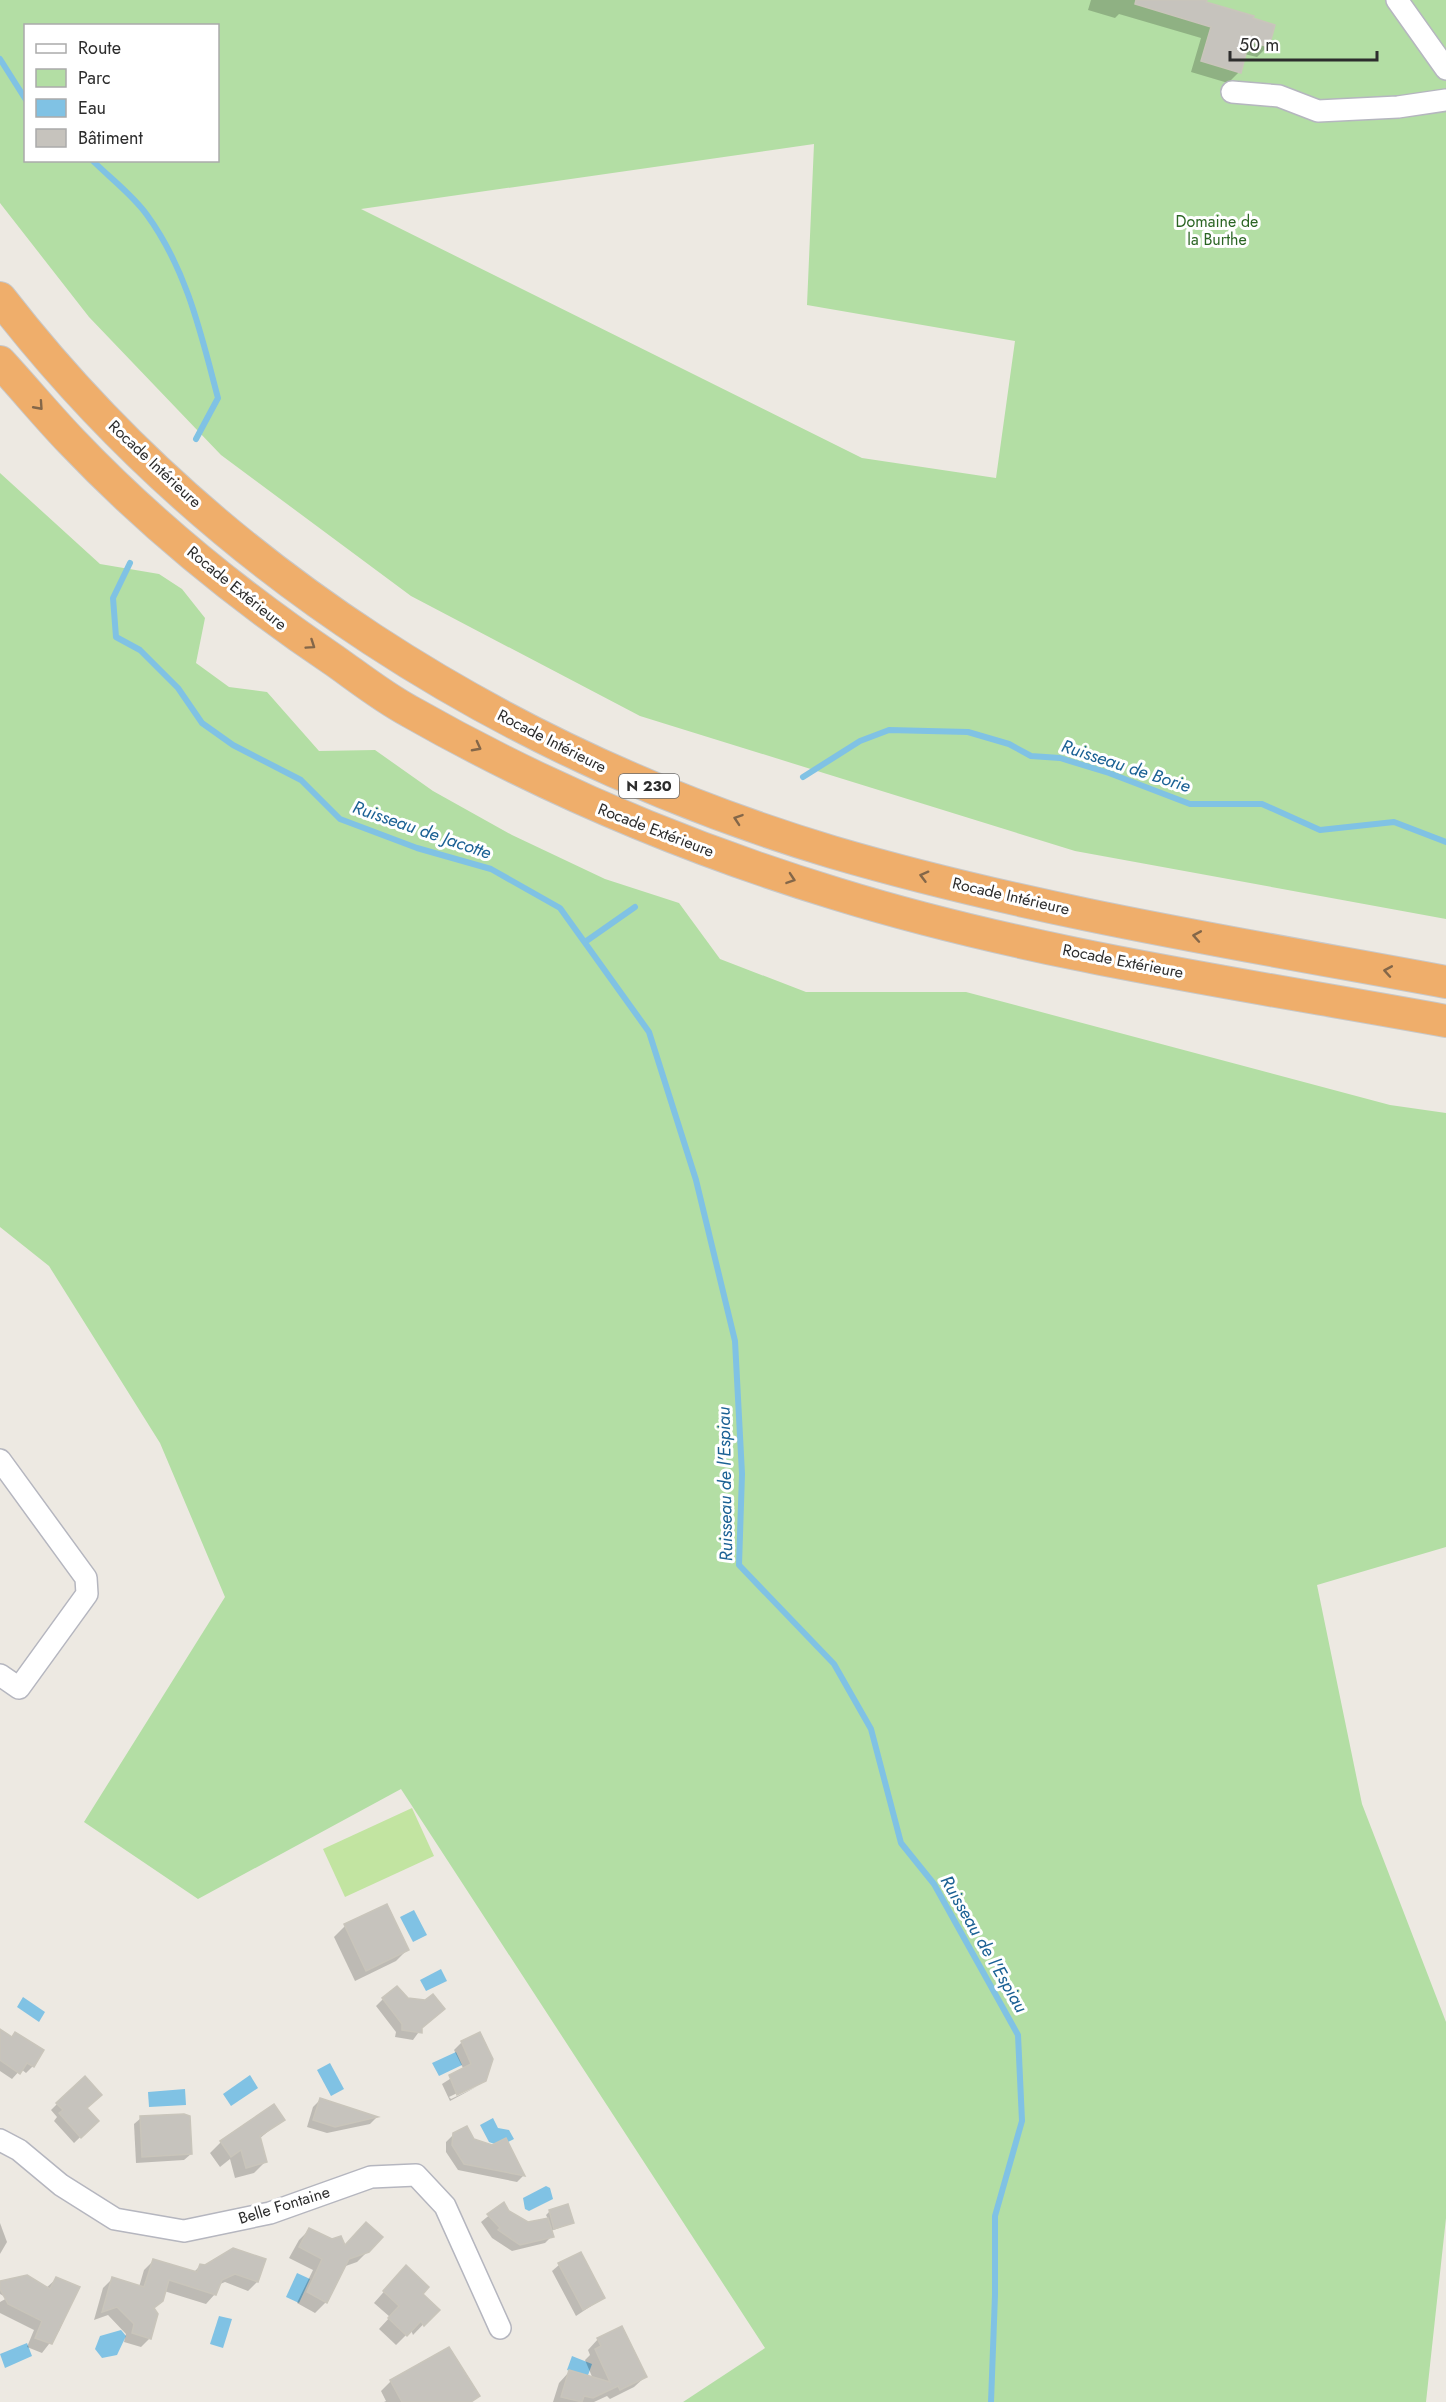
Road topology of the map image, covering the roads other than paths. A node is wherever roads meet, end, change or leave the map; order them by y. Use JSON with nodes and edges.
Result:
{"nodes":[{"id":1,"x":1397,"y":0,"type":"edge"},
{"id":2,"x":1446,"y":69,"type":"edge"},
{"id":3,"x":1232,"y":92,"type":"dead end"},
{"id":4,"x":1446,"y":100,"type":"edge"},
{"id":5,"x":0,"y":298,"type":"edge"},
{"id":6,"x":0,"y":362,"type":"edge"},
{"id":7,"x":1446,"y":982,"type":"edge"},
{"id":8,"x":1446,"y":1022,"type":"edge"},
{"id":9,"x":0,"y":1460,"type":"edge"},
{"id":10,"x":0,"y":1675,"type":"edge"},
{"id":11,"x":0,"y":2140,"type":"edge"},
{"id":12,"x":500,"y":2328,"type":"dead end"}],
"edges":[{"from":1,"to":2,"type":"street"},
{"from":3,"to":4,"type":"street"},
{"from":7,"to":5,"type":"highway","name":"Rocade Intérieure","number":"N 230","one_way":true},
{"from":6,"to":8,"type":"highway","name":"Rocade Extérieure","number":"N 230","one_way":true},
{"from":9,"to":10,"type":"street"},
{"from":11,"to":12,"type":"street","name":"Belle Fontaine"}]}
